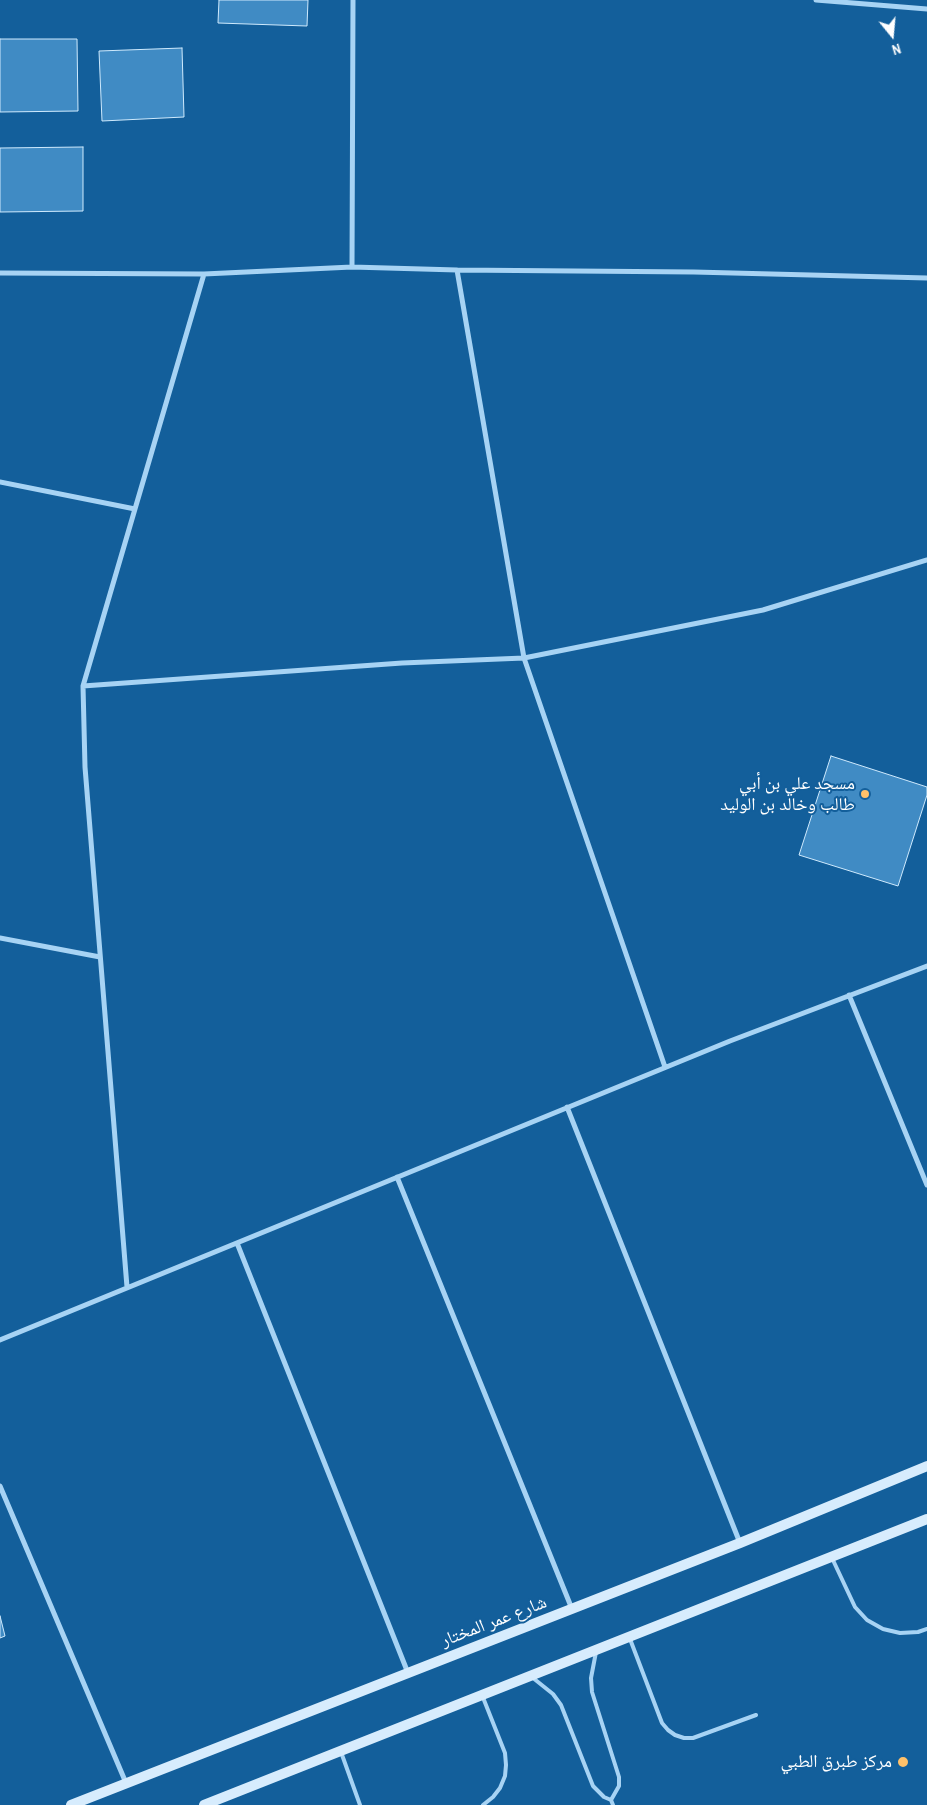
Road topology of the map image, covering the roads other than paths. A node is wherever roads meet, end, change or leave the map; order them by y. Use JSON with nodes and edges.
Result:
{"nodes":[{"id":1,"x":353,"y":0,"type":"edge"},
{"id":2,"x":816,"y":0,"type":"edge"},
{"id":3,"x":927,"y":9,"type":"edge"},
{"id":4,"x":352,"y":267,"type":"junction"},
{"id":5,"x":456,"y":270,"type":"junction"},
{"id":6,"x":0,"y":273,"type":"edge"},
{"id":7,"x":204,"y":274,"type":"junction"},
{"id":8,"x":927,"y":278,"type":"edge"},
{"id":9,"x":0,"y":482,"type":"edge"},
{"id":10,"x":135,"y":509,"type":"junction"},
{"id":11,"x":927,"y":560,"type":"edge"},
{"id":12,"x":524,"y":658,"type":"junction"},
{"id":13,"x":83,"y":686,"type":"junction"},
{"id":14,"x":0,"y":938,"type":"edge"},
{"id":15,"x":100,"y":957,"type":"junction"},
{"id":16,"x":927,"y":966,"type":"edge"},
{"id":17,"x":849,"y":996,"type":"junction"},
{"id":18,"x":665,"y":1067,"type":"junction"},
{"id":19,"x":567,"y":1107,"type":"junction"},
{"id":20,"x":397,"y":1176,"type":"junction"},
{"id":21,"x":927,"y":1185,"type":"edge"},
{"id":22,"x":237,"y":1243,"type":"junction"},
{"id":23,"x":127,"y":1287,"type":"junction"},
{"id":24,"x":0,"y":1340,"type":"edge"},
{"id":25,"x":927,"y":1466,"type":"edge"},
{"id":26,"x":0,"y":1486,"type":"edge"},
{"id":27,"x":927,"y":1519,"type":"edge"},
{"id":28,"x":740,"y":1543,"type":"junction"},
{"id":29,"x":832,"y":1556,"type":"junction"},
{"id":30,"x":572,"y":1609,"type":"junction"},
{"id":31,"x":927,"y":1629,"type":"edge"},
{"id":32,"x":629,"y":1636,"type":"junction"},
{"id":33,"x":597,"y":1650,"type":"junction"},
{"id":34,"x":408,"y":1673,"type":"junction"},
{"id":35,"x":531,"y":1676,"type":"junction"},
{"id":36,"x":482,"y":1695,"type":"junction"},
{"id":37,"x":756,"y":1714,"type":"dead end"},
{"id":38,"x":341,"y":1752,"type":"junction"},
{"id":39,"x":126,"y":1783,"type":"junction"},
{"id":40,"x":611,"y":1800,"type":"junction"},
{"id":41,"x":71,"y":1805,"type":"edge"},
{"id":42,"x":204,"y":1805,"type":"edge"},
{"id":43,"x":360,"y":1805,"type":"edge"},
{"id":44,"x":483,"y":1805,"type":"edge"},
{"id":45,"x":613,"y":1805,"type":"edge"}],
"edges":[{"from":1,"to":4,"type":"street"},
{"from":2,"to":3,"type":"street"},
{"from":4,"to":5,"type":"street"},
{"from":4,"to":7,"type":"street"},
{"from":5,"to":8,"type":"street"},
{"from":5,"to":12,"type":"street"},
{"from":6,"to":7,"type":"street"},
{"from":7,"to":10,"type":"street"},
{"from":9,"to":10,"type":"street"},
{"from":10,"to":13,"type":"street"},
{"from":11,"to":12,"type":"street"},
{"from":12,"to":13,"type":"street"},
{"from":12,"to":18,"type":"street"},
{"from":13,"to":15,"type":"street"},
{"from":14,"to":15,"type":"street"},
{"from":15,"to":23,"type":"street"},
{"from":16,"to":17,"type":"street"},
{"from":17,"to":18,"type":"street"},
{"from":17,"to":21,"type":"street"},
{"from":18,"to":19,"type":"street"},
{"from":19,"to":20,"type":"street"},
{"from":19,"to":28,"type":"street"},
{"from":20,"to":22,"type":"street"},
{"from":20,"to":30,"type":"street"},
{"from":22,"to":23,"type":"street"},
{"from":22,"to":34,"type":"street"},
{"from":23,"to":24,"type":"street"},
{"from":25,"to":28,"type":"street","name":"شارع عمر المختار"},
{"from":26,"to":39,"type":"street"},
{"from":27,"to":29,"type":"street"},
{"from":28,"to":30,"type":"street","name":"شارع عمر المختار"},
{"from":29,"to":31,"type":"lane"},
{"from":29,"to":32,"type":"street"},
{"from":30,"to":34,"type":"street","name":"شارع عمر المختار"},
{"from":32,"to":33,"type":"street"},
{"from":32,"to":37,"type":"lane"},
{"from":33,"to":35,"type":"street"},
{"from":33,"to":40,"type":"lane"},
{"from":34,"to":39,"type":"street","name":"شارع عمر المختار"},
{"from":35,"to":36,"type":"street"},
{"from":35,"to":40,"type":"lane"},
{"from":36,"to":38,"type":"street"},
{"from":36,"to":44,"type":"lane"},
{"from":38,"to":42,"type":"street"},
{"from":38,"to":43,"type":"lane"},
{"from":39,"to":41,"type":"street","name":"شارع عمر المختار"},
{"from":40,"to":45,"type":"lane"}]}
